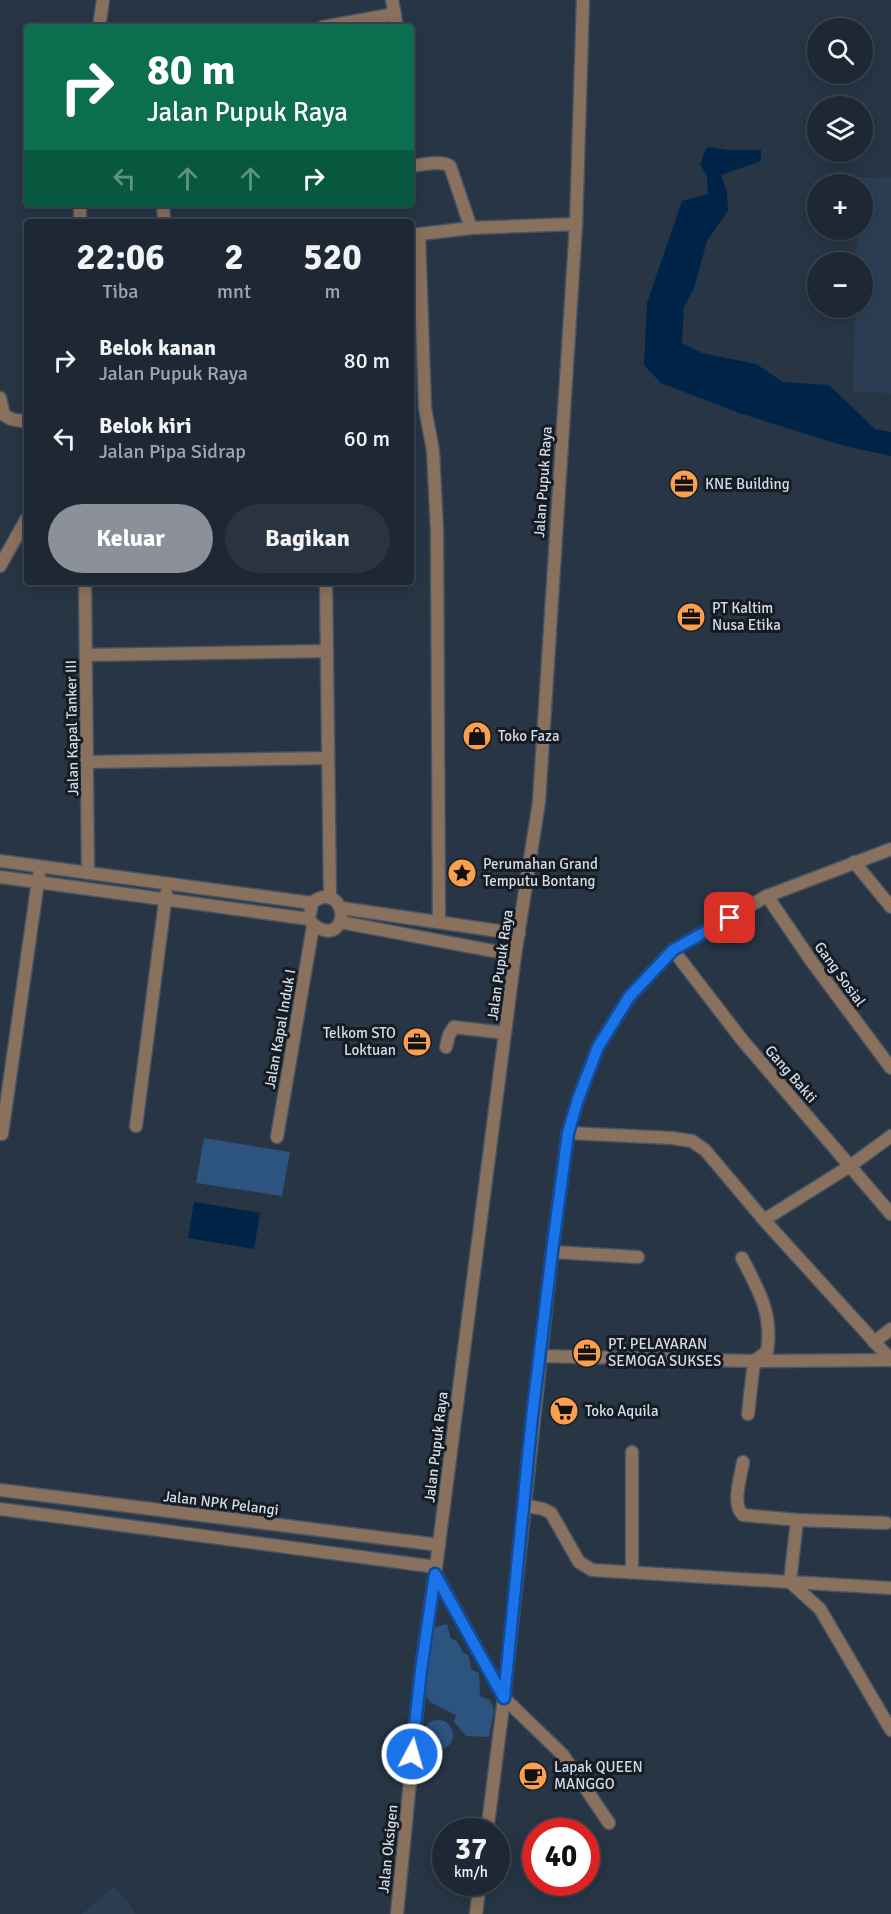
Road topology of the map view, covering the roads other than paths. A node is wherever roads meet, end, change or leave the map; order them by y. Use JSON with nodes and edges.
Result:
{"nodes":[{"id":1,"x":103,"y":0,"type":"edge"},
{"id":2,"x":392,"y":0,"type":"edge"},
{"id":3,"x":583,"y":0,"type":"edge"},
{"id":4,"x":396,"y":21,"type":"edge"},
{"id":5,"x":99,"y":24,"type":"edge"},
{"id":6,"x":360,"y":24,"type":"edge"},
{"id":7,"x":414,"y":166,"type":"edge"},
{"id":8,"x":576,"y":224,"type":"junction"},
{"id":9,"x":469,"y":229,"type":"junction"},
{"id":10,"x":415,"y":235,"type":"edge"},
{"id":11,"x":0,"y":398,"type":"edge"},
{"id":12,"x":24,"y":421,"type":"edge"},
{"id":13,"x":24,"y":523,"type":"edge"},
{"id":14,"x":0,"y":566,"type":"edge"},
{"id":15,"x":85,"y":585,"type":"edge"},
{"id":16,"x":326,"y":585,"type":"edge"},
{"id":17,"x":327,"y":651,"type":"junction"},
{"id":18,"x":86,"y":654,"type":"junction"},
{"id":19,"x":328,"y":758,"type":"junction"},
{"id":20,"x":87,"y":762,"type":"junction"},
{"id":21,"x":891,"y":849,"type":"edge"},
{"id":22,"x":0,"y":861,"type":"edge"},
{"id":23,"x":854,"y":862,"type":"junction"},
{"id":24,"x":40,"y":866,"type":"junction"},
{"id":25,"x":88,"y":873,"type":"junction"},
{"id":26,"x":0,"y":877,"type":"edge"},
{"id":27,"x":38,"y":882,"type":"junction"},
{"id":28,"x":167,"y":884,"type":"junction"},
{"id":29,"x":768,"y":896,"type":"junction"},
{"id":30,"x":330,"y":898,"type":"junction"},
{"id":31,"x":165,"y":899,"type":"junction"},
{"id":32,"x":312,"y":903,"type":"junction"},
{"id":33,"x":341,"y":908,"type":"junction"},
{"id":34,"x":891,"y":908,"type":"edge"},
{"id":35,"x":340,"y":922,"type":"junction"},
{"id":36,"x":439,"y":922,"type":"junction"},
{"id":37,"x":311,"y":923,"type":"junction"},
{"id":38,"x":519,"y":934,"type":"junction"},
{"id":39,"x":673,"y":950,"type":"junction"},
{"id":40,"x":515,"y":955,"type":"junction"},
{"id":41,"x":505,"y":1033,"type":"junction"},
{"id":42,"x":446,"y":1047,"type":"dead end"},
{"id":43,"x":891,"y":1068,"type":"edge"},
{"id":44,"x":136,"y":1126,"type":"dead end"},
{"id":45,"x":568,"y":1133,"type":"junction"},
{"id":46,"x":2,"y":1134,"type":"dead end"},
{"id":47,"x":891,"y":1136,"type":"edge"},
{"id":48,"x":277,"y":1137,"type":"dead end"},
{"id":49,"x":850,"y":1166,"type":"junction"},
{"id":50,"x":891,"y":1214,"type":"edge"},
{"id":51,"x":764,"y":1220,"type":"junction"},
{"id":52,"x":552,"y":1252,"type":"junction"},
{"id":53,"x":638,"y":1257,"type":"dead end"},
{"id":54,"x":741,"y":1258,"type":"dead end"},
{"id":55,"x":891,"y":1329,"type":"edge"},
{"id":56,"x":874,"y":1342,"type":"junction"},
{"id":57,"x":540,"y":1356,"type":"junction"},
{"id":58,"x":754,"y":1361,"type":"junction"},
{"id":59,"x":748,"y":1414,"type":"dead end"},
{"id":60,"x":632,"y":1452,"type":"dead end"},
{"id":61,"x":743,"y":1462,"type":"dead end"},
{"id":62,"x":0,"y":1490,"type":"edge"},
{"id":63,"x":523,"y":1505,"type":"junction"},
{"id":64,"x":0,"y":1509,"type":"edge"},
{"id":65,"x":797,"y":1520,"type":"junction"},
{"id":66,"x":886,"y":1523,"type":"dead end"},
{"id":67,"x":439,"y":1545,"type":"junction"},
{"id":68,"x":436,"y":1570,"type":"junction"},
{"id":69,"x":632,"y":1572,"type":"junction"},
{"id":70,"x":790,"y":1582,"type":"junction"},
{"id":71,"x":891,"y":1588,"type":"edge"},
{"id":72,"x":504,"y":1698,"type":"junction"},
{"id":73,"x":891,"y":1730,"type":"edge"},
{"id":74,"x":489,"y":1818,"type":"edge"},
{"id":75,"x":609,"y":1823,"type":"dead end"},
{"id":76,"x":478,"y":1896,"type":"edge"},
{"id":77,"x":397,"y":1914,"type":"edge"},
{"id":78,"x":476,"y":1914,"type":"edge"}],
"edges":[{"from":1,"to":5,"type":"street"},
{"from":2,"to":4,"type":"street"},
{"from":3,"to":8,"type":"street","name":"Jalan Pupuk Raya"},
{"from":4,"to":6,"type":"street"},
{"from":7,"to":9,"type":"street"},
{"from":8,"to":9,"type":"street"},
{"from":8,"to":38,"type":"street","name":"Jalan Pupuk Raya"},
{"from":9,"to":10,"type":"street"},
{"from":10,"to":36,"type":"street"},
{"from":11,"to":12,"type":"street"},
{"from":13,"to":14,"type":"street"},
{"from":15,"to":18,"type":"street","name":"Jalan Kapal Tanker III"},
{"from":16,"to":17,"type":"street"},
{"from":17,"to":18,"type":"street"},
{"from":17,"to":19,"type":"street"},
{"from":18,"to":20,"type":"street","name":"Jalan Kapal Tanker III"},
{"from":19,"to":20,"type":"street"},
{"from":19,"to":30,"type":"street"},
{"from":20,"to":25,"type":"street","name":"Jalan Kapal Tanker III"},
{"from":21,"to":23,"type":"street"},
{"from":22,"to":24,"type":"street"},
{"from":23,"to":29,"type":"street"},
{"from":23,"to":34,"type":"street"},
{"from":24,"to":25,"type":"street"},
{"from":24,"to":27,"type":"street"},
{"from":25,"to":28,"type":"street"},
{"from":26,"to":27,"type":"street"},
{"from":27,"to":31,"type":"street"},
{"from":27,"to":46,"type":"street"},
{"from":28,"to":31,"type":"street"},
{"from":28,"to":32,"type":"street"},
{"from":29,"to":39,"type":"street"},
{"from":29,"to":43,"type":"street","name":"Gang Sosial"},
{"from":30,"to":32,"type":"street"},
{"from":30,"to":33,"type":"street"},
{"from":31,"to":37,"type":"street"},
{"from":31,"to":44,"type":"street"},
{"from":32,"to":37,"type":"street"},
{"from":33,"to":35,"type":"street"},
{"from":33,"to":36,"type":"street"},
{"from":35,"to":37,"type":"street"},
{"from":35,"to":40,"type":"street"},
{"from":36,"to":38,"type":"street"},
{"from":37,"to":48,"type":"street","name":"Jalan Kapal Induk I"},
{"from":38,"to":40,"type":"street","name":"Jalan Pupuk Raya"},
{"from":39,"to":45,"type":"street"},
{"from":39,"to":49,"type":"street","name":"Gang Bakti"},
{"from":40,"to":41,"type":"street","name":"Jalan Pupuk Raya"},
{"from":41,"to":42,"type":"street"},
{"from":41,"to":67,"type":"street","name":"Jalan Pupuk Raya"},
{"from":45,"to":51,"type":"street"},
{"from":45,"to":52,"type":"street"},
{"from":47,"to":49,"type":"street"},
{"from":49,"to":50,"type":"street","name":"Gang Bakti"},
{"from":49,"to":51,"type":"street"},
{"from":51,"to":56,"type":"street"},
{"from":52,"to":53,"type":"street"},
{"from":52,"to":57,"type":"street"},
{"from":54,"to":58,"type":"street"},
{"from":55,"to":56,"type":"street"},
{"from":56,"to":58,"type":"street"},
{"from":57,"to":58,"type":"street"},
{"from":57,"to":63,"type":"street"},
{"from":58,"to":59,"type":"street"},
{"from":60,"to":69,"type":"street"},
{"from":61,"to":65,"type":"street"},
{"from":62,"to":67,"type":"street","name":"Jalan NPK Pelangi"},
{"from":63,"to":69,"type":"street"},
{"from":63,"to":72,"type":"street"},
{"from":64,"to":68,"type":"street"},
{"from":65,"to":66,"type":"street"},
{"from":65,"to":70,"type":"street"},
{"from":67,"to":68,"type":"street","name":"Jalan Pupuk Raya"},
{"from":68,"to":72,"type":"street"},
{"from":68,"to":77,"type":"street","name":"Jalan Oksigen"},
{"from":69,"to":70,"type":"street"},
{"from":70,"to":71,"type":"street"},
{"from":70,"to":73,"type":"street"},
{"from":72,"to":74,"type":"street"},
{"from":72,"to":75,"type":"street"},
{"from":76,"to":78,"type":"street"}]}
